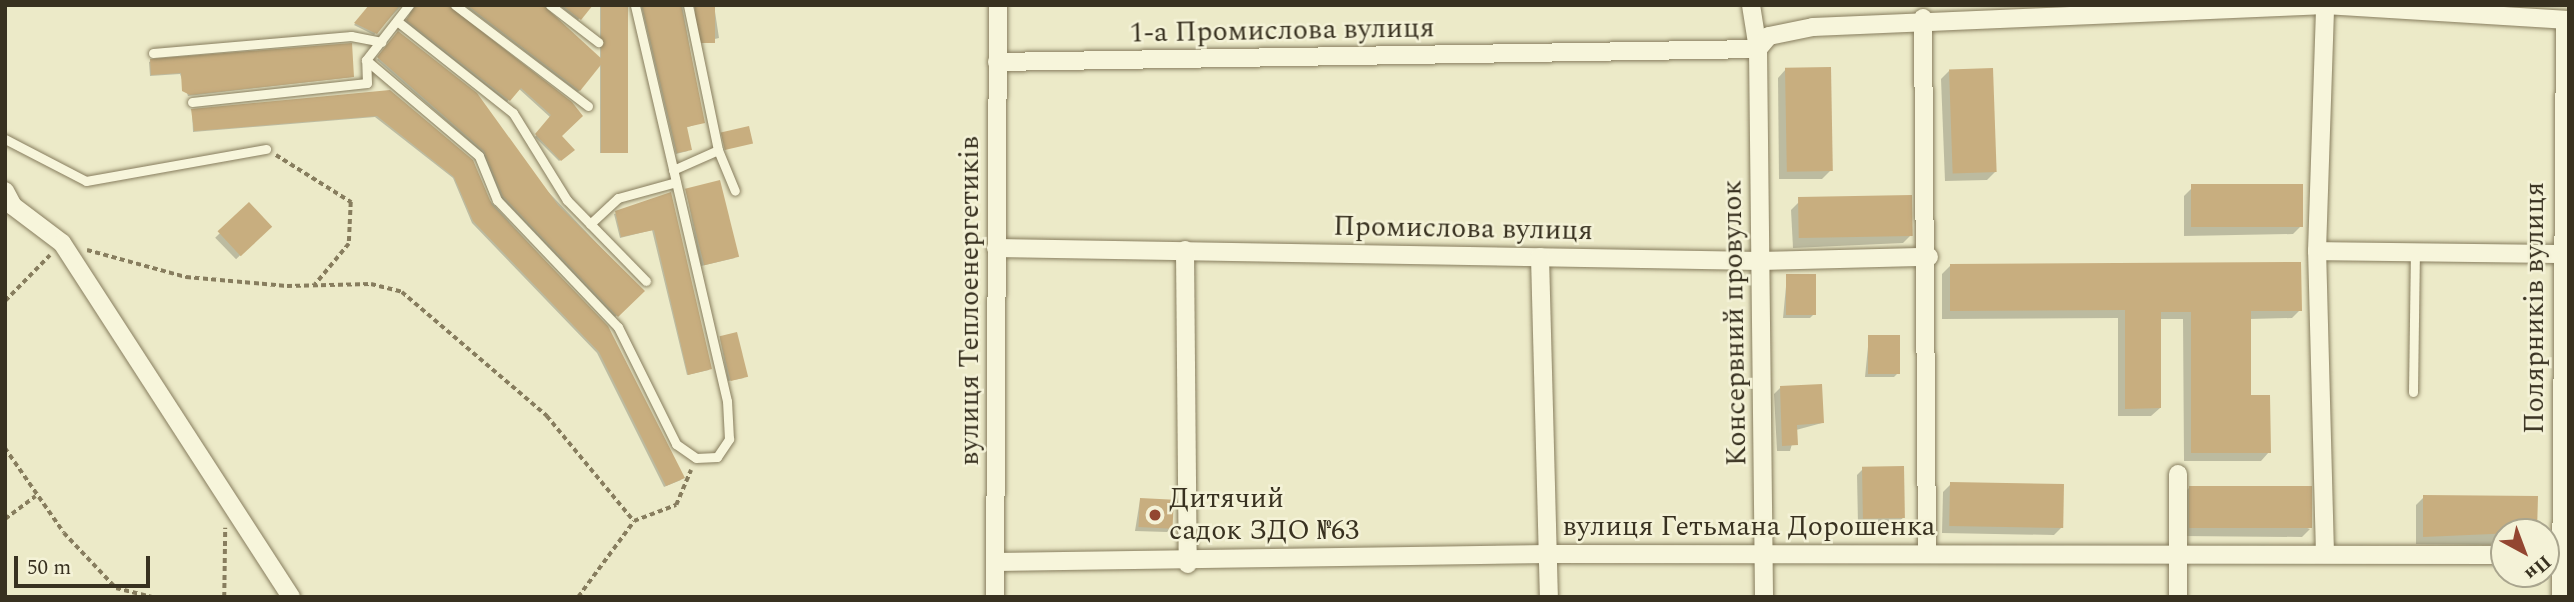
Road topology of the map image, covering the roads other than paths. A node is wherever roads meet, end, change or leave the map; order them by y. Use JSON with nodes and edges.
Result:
{"nodes":[{"id":1,"x":410,"y":5,"type":"edge"},
{"id":2,"x":455,"y":5,"type":"edge"},
{"id":3,"x":550,"y":5,"type":"edge"},
{"id":4,"x":635,"y":5,"type":"edge"},
{"id":5,"x":688,"y":5,"type":"edge"},
{"id":6,"x":998,"y":5,"type":"edge"},
{"id":7,"x":1751,"y":5,"type":"edge"},
{"id":8,"x":2325,"y":5,"type":"edge"},
{"id":9,"x":1923,"y":19,"type":"junction"},
{"id":10,"x":2567,"y":20,"type":"edge"},
{"id":11,"x":397,"y":21,"type":"junction"},
{"id":12,"x":381,"y":42,"type":"junction"},
{"id":13,"x":597,"y":42,"type":"dead end"},
{"id":14,"x":1758,"y":49,"type":"junction"},
{"id":15,"x":153,"y":53,"type":"dead end"},
{"id":16,"x":366,"y":60,"type":"junction"},
{"id":17,"x":997,"y":62,"type":"junction"},
{"id":18,"x":192,"y":102,"type":"dead end"},
{"id":19,"x":587,"y":106,"type":"dead end"},
{"id":20,"x":5,"y":139,"type":"edge"},
{"id":21,"x":266,"y":149,"type":"road end"},
{"id":22,"x":718,"y":150,"type":"junction"},
{"id":23,"x":673,"y":170,"type":"junction"},
{"id":24,"x":676,"y":182,"type":"junction"},
{"id":25,"x":5,"y":191,"type":"edge"},
{"id":26,"x":735,"y":191,"type":"dead end"},
{"id":27,"x":590,"y":224,"type":"junction"},
{"id":28,"x":996,"y":248,"type":"junction"},
{"id":29,"x":1185,"y":250,"type":"junction"},
{"id":30,"x":2317,"y":251,"type":"junction"},
{"id":31,"x":2415,"y":252,"type":"junction"},
{"id":32,"x":2564,"y":254,"type":"edge"},
{"id":33,"x":1540,"y":257,"type":"junction"},
{"id":34,"x":1929,"y":257,"type":"junction"},
{"id":35,"x":1760,"y":261,"type":"junction"},
{"id":36,"x":646,"y":281,"type":"dead end"},
{"id":37,"x":2413,"y":392,"type":"dead end"},
{"id":38,"x":2564,"y":445,"type":"edge"},
{"id":39,"x":2178,"y":474,"type":"dead end"},
{"id":40,"x":2560,"y":519,"type":"edge"},
{"id":41,"x":1764,"y":553,"type":"junction"},
{"id":42,"x":1927,"y":553,"type":"junction"},
{"id":43,"x":1548,"y":554,"type":"junction"},
{"id":44,"x":2178,"y":554,"type":"junction"},
{"id":45,"x":2325,"y":554,"type":"junction"},
{"id":46,"x":2490,"y":555,"type":"edge"},
{"id":47,"x":995,"y":562,"type":"junction"},
{"id":48,"x":1188,"y":564,"type":"junction"},
{"id":49,"x":291,"y":597,"type":"edge"},
{"id":50,"x":995,"y":597,"type":"edge"},
{"id":51,"x":1549,"y":597,"type":"edge"},
{"id":52,"x":1764,"y":597,"type":"edge"},
{"id":53,"x":2178,"y":597,"type":"edge"}],
"edges":[{"from":1,"to":11,"type":"lane"},
{"from":2,"to":19,"type":"lane"},
{"from":3,"to":13,"type":"lane"},
{"from":4,"to":23,"type":"lane"},
{"from":5,"to":22,"type":"lane"},
{"from":6,"to":17,"type":"street","name":"вулиця Теплоенергетиків"},
{"from":7,"to":14,"type":"street","name":"Консервний провулок"},
{"from":8,"to":9,"type":"street"},
{"from":8,"to":10,"type":"street"},
{"from":8,"to":30,"type":"street"},
{"from":9,"to":14,"type":"street"},
{"from":9,"to":34,"type":"street"},
{"from":10,"to":32,"type":"street","name":"Полярників вулиця"},
{"from":11,"to":12,"type":"lane"},
{"from":11,"to":27,"type":"lane"},
{"from":12,"to":15,"type":"lane"},
{"from":12,"to":16,"type":"lane"},
{"from":14,"to":17,"type":"street","name":"1-а Промислова вулиця"},
{"from":14,"to":35,"type":"street","name":"Консервний провулок"},
{"from":16,"to":18,"type":"lane"},
{"from":16,"to":24,"type":"lane"},
{"from":17,"to":28,"type":"street","name":"вулиця Теплоенергетиків"},
{"from":20,"to":21,"type":"lane"},
{"from":22,"to":23,"type":"lane"},
{"from":22,"to":26,"type":"lane"},
{"from":23,"to":24,"type":"lane"},
{"from":24,"to":27,"type":"lane"},
{"from":25,"to":49,"type":"street"},
{"from":27,"to":36,"type":"lane"},
{"from":28,"to":29,"type":"street","name":"Промислова вулиця"},
{"from":28,"to":47,"type":"street","name":"вулиця Теплоенергетиків"},
{"from":29,"to":33,"type":"street","name":"Промислова вулиця"},
{"from":29,"to":48,"type":"street"},
{"from":30,"to":31,"type":"street"},
{"from":30,"to":45,"type":"street"},
{"from":31,"to":32,"type":"street"},
{"from":31,"to":37,"type":"lane"},
{"from":32,"to":38,"type":"street","name":"Полярників вулиця"},
{"from":33,"to":35,"type":"street","name":"Промислова вулиця"},
{"from":33,"to":43,"type":"street"},
{"from":34,"to":35,"type":"street","name":"Промислова вулиця"},
{"from":34,"to":42,"type":"street"},
{"from":35,"to":41,"type":"street","name":"Консервний провулок"},
{"from":38,"to":40,"type":"street","name":"Полярників вулиця"},
{"from":39,"to":44,"type":"street"},
{"from":41,"to":42,"type":"street","name":"вулиця Гетьмана Дорошенка"},
{"from":41,"to":43,"type":"street","name":"вулиця Гетьмана Дорошенка"},
{"from":41,"to":52,"type":"street","name":"Консервний провулок"},
{"from":42,"to":44,"type":"street","name":"вулиця Гетьмана Дорошенка"},
{"from":43,"to":48,"type":"street","name":"вулиця Гетьмана Дорошенка"},
{"from":43,"to":51,"type":"street"},
{"from":44,"to":45,"type":"street","name":"вулиця Гетьмана Дорошенка"},
{"from":44,"to":53,"type":"street"},
{"from":45,"to":46,"type":"street","name":"вулиця Гетьмана Дорошенка"},
{"from":47,"to":48,"type":"street","name":"вулиця Гетьмана Дорошенка"},
{"from":47,"to":50,"type":"street","name":"вулиця Теплоенергетиків"}]}
